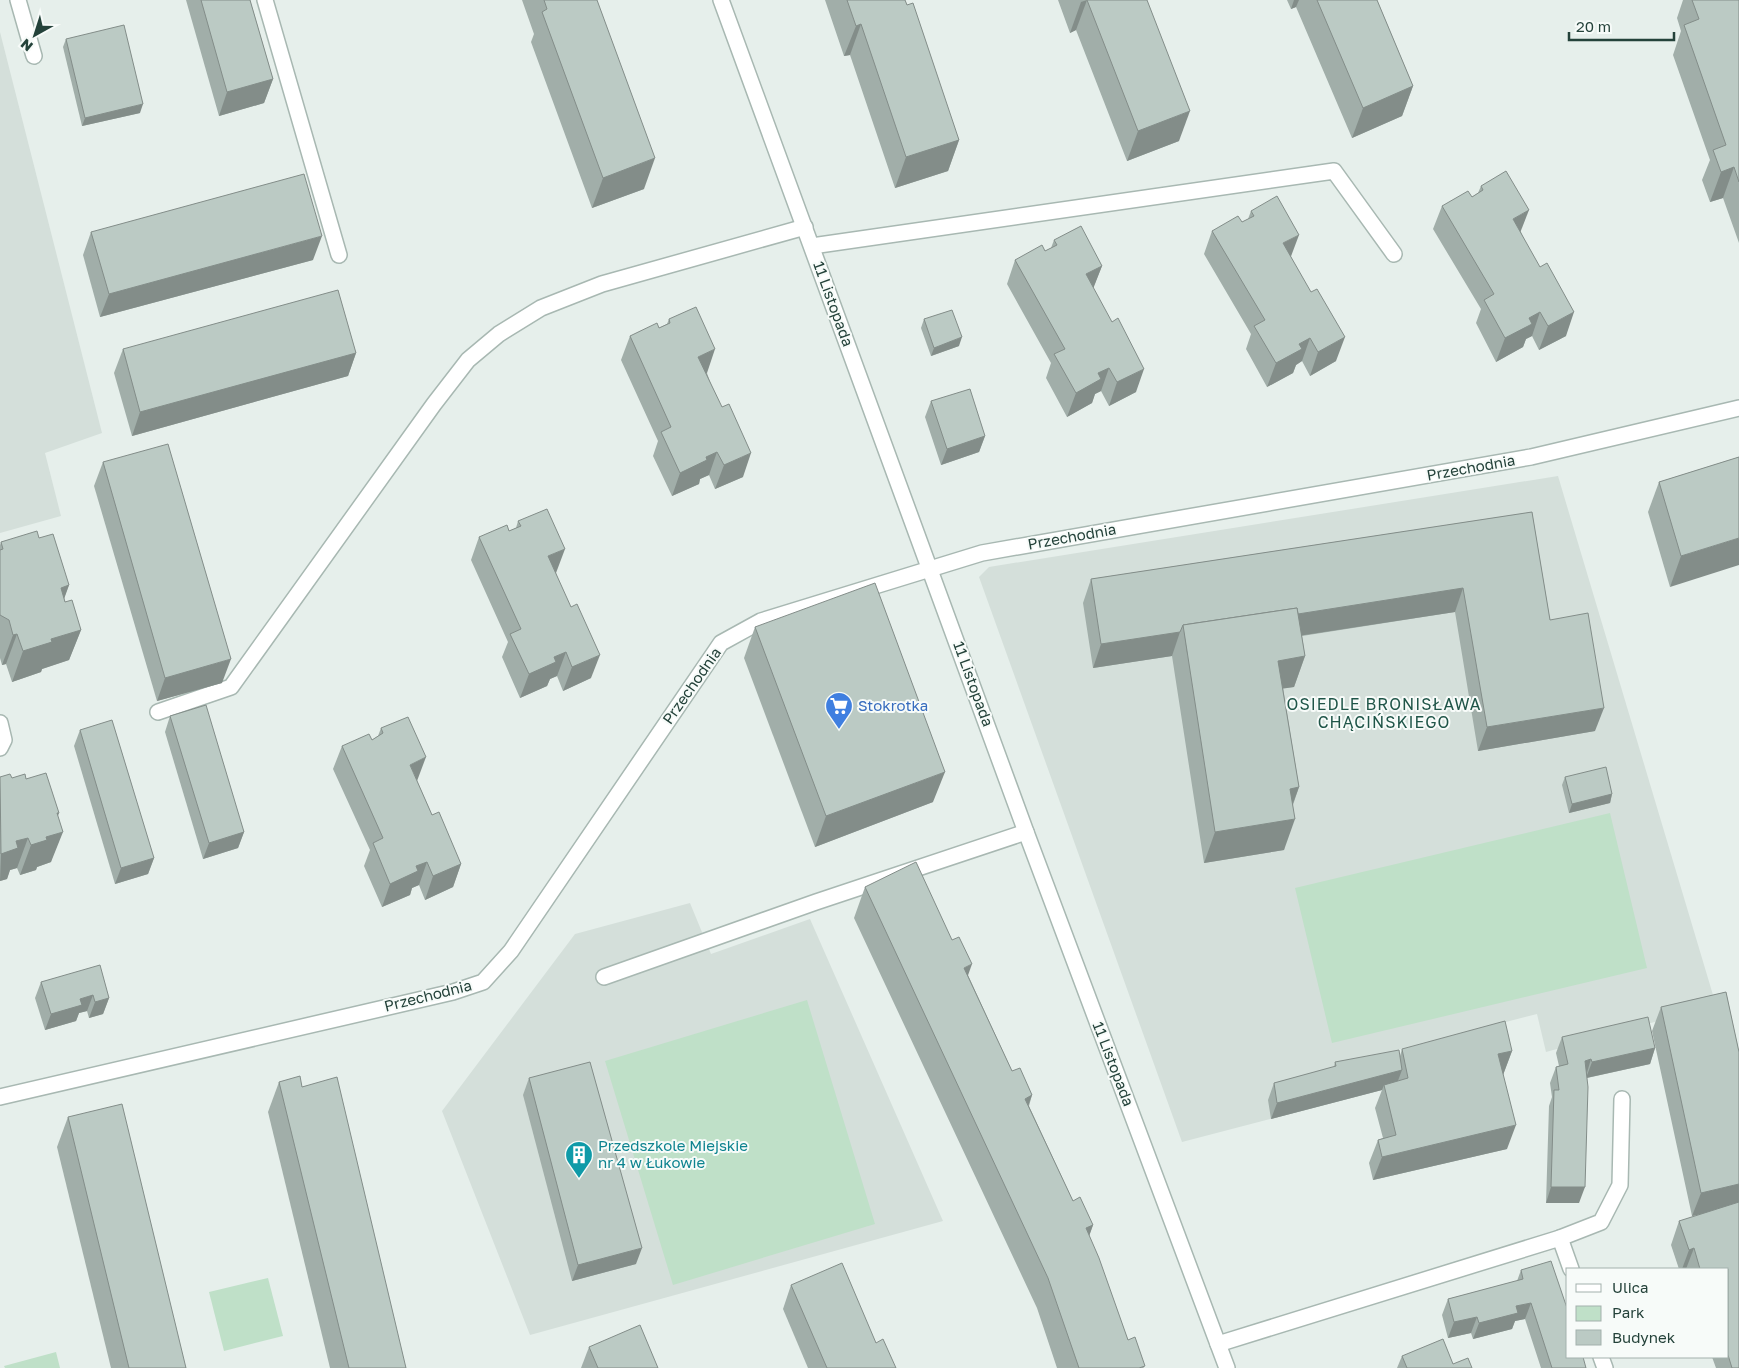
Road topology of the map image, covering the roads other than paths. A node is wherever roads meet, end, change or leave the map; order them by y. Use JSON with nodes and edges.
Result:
{"nodes":[{"id":1,"x":18,"y":0,"type":"edge"},
{"id":2,"x":265,"y":0,"type":"edge"},
{"id":3,"x":721,"y":0,"type":"edge"},
{"id":4,"x":34,"y":56,"type":"dead end"},
{"id":5,"x":805,"y":227,"type":"junction"},
{"id":6,"x":812,"y":246,"type":"junction"},
{"id":7,"x":1394,"y":254,"type":"dead end"},
{"id":8,"x":338,"y":255,"type":"dead end"},
{"id":9,"x":1739,"y":408,"type":"edge"},
{"id":10,"x":931,"y":569,"type":"junction"},
{"id":11,"x":158,"y":712,"type":"dead end"},
{"id":12,"x":0,"y":723,"type":"edge"},
{"id":13,"x":0,"y":748,"type":"edge"},
{"id":14,"x":1026,"y":832,"type":"junction"},
{"id":15,"x":604,"y":977,"type":"dead end"},
{"id":16,"x":0,"y":1097,"type":"edge"},
{"id":17,"x":1622,"y":1099,"type":"dead end"},
{"id":18,"x":1560,"y":1238,"type":"junction"},
{"id":19,"x":1571,"y":1268,"type":"edge"},
{"id":20,"x":1218,"y":1344,"type":"junction"},
{"id":21,"x":1227,"y":1368,"type":"edge"}],
"edges":[{"from":1,"to":4,"type":"street"},
{"from":2,"to":8,"type":"street"},
{"from":3,"to":5,"type":"street","name":"11 Listopada"},
{"from":5,"to":6,"type":"street","name":"11 Listopada"},
{"from":5,"to":11,"type":"street"},
{"from":6,"to":7,"type":"street"},
{"from":6,"to":10,"type":"street","name":"11 Listopada"},
{"from":9,"to":10,"type":"street","name":"Przechodnia"},
{"from":10,"to":14,"type":"street","name":"11 Listopada"},
{"from":10,"to":16,"type":"street","name":"Przechodnia"},
{"from":12,"to":13,"type":"street"},
{"from":14,"to":15,"type":"street"},
{"from":14,"to":20,"type":"street","name":"11 Listopada"},
{"from":17,"to":18,"type":"street"},
{"from":18,"to":19,"type":"street"},
{"from":18,"to":20,"type":"street"},
{"from":20,"to":21,"type":"street","name":"11 Listopada"}]}
